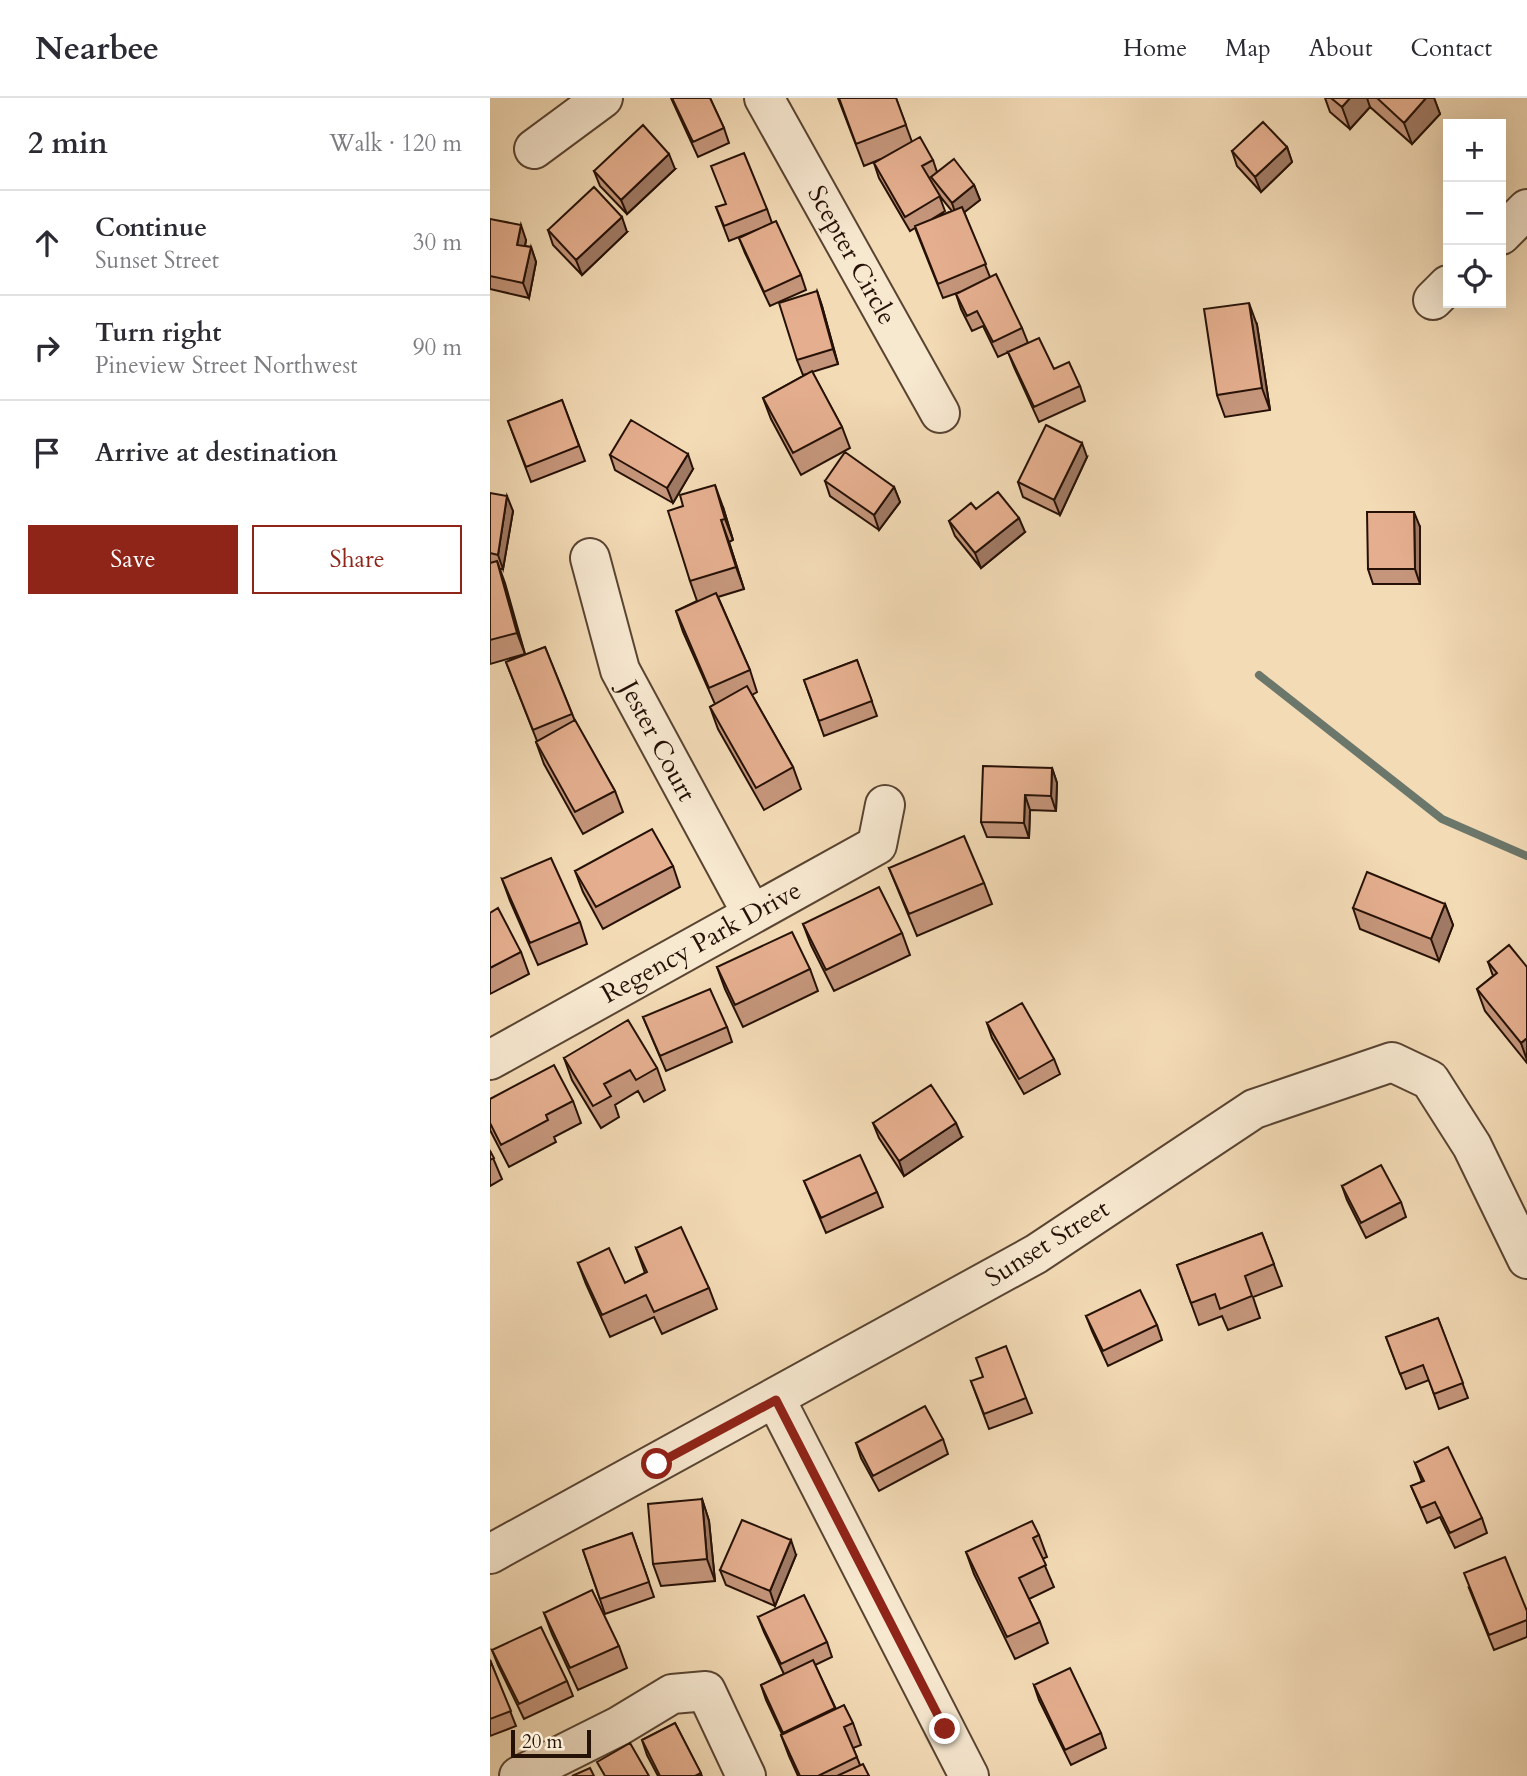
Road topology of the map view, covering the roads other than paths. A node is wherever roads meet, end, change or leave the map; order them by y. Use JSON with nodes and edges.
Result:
{"nodes":[{"id":1,"x":603,"y":98,"type":"edge"},
{"id":2,"x":764,"y":98,"type":"edge"},
{"id":3,"x":534,"y":149,"type":"dead end"},
{"id":4,"x":1527,"y":209,"type":"edge"},
{"id":5,"x":1506,"y":229,"type":"edge"},
{"id":6,"x":940,"y":413,"type":"dead end"},
{"id":7,"x":590,"y":558,"type":"dead end"},
{"id":8,"x":886,"y":805,"type":"dead end"},
{"id":9,"x":751,"y":914,"type":"junction"},
{"id":10,"x":490,"y":1060,"type":"edge"},
{"id":11,"x":1527,"y":1259,"type":"edge"},
{"id":12,"x":776,"y":1400,"type":"junction"},
{"id":13,"x":490,"y":1554,"type":"edge"},
{"id":14,"x":519,"y":1776,"type":"edge"},
{"id":15,"x":746,"y":1776,"type":"edge"},
{"id":16,"x":969,"y":1776,"type":"edge"}],
"edges":[{"from":1,"to":3,"type":"street"},
{"from":2,"to":6,"type":"street","name":"Scepter Circle"},
{"from":4,"to":5,"type":"street"},
{"from":7,"to":9,"type":"street","name":"Jester Court"},
{"from":8,"to":9,"type":"street","name":"Regency Park Drive"},
{"from":9,"to":10,"type":"street","name":"Regency Park Drive"},
{"from":11,"to":12,"type":"street","name":"Sunset Street"},
{"from":12,"to":13,"type":"street","name":"Sunset Street"},
{"from":12,"to":16,"type":"street"},
{"from":14,"to":15,"type":"street"}]}
